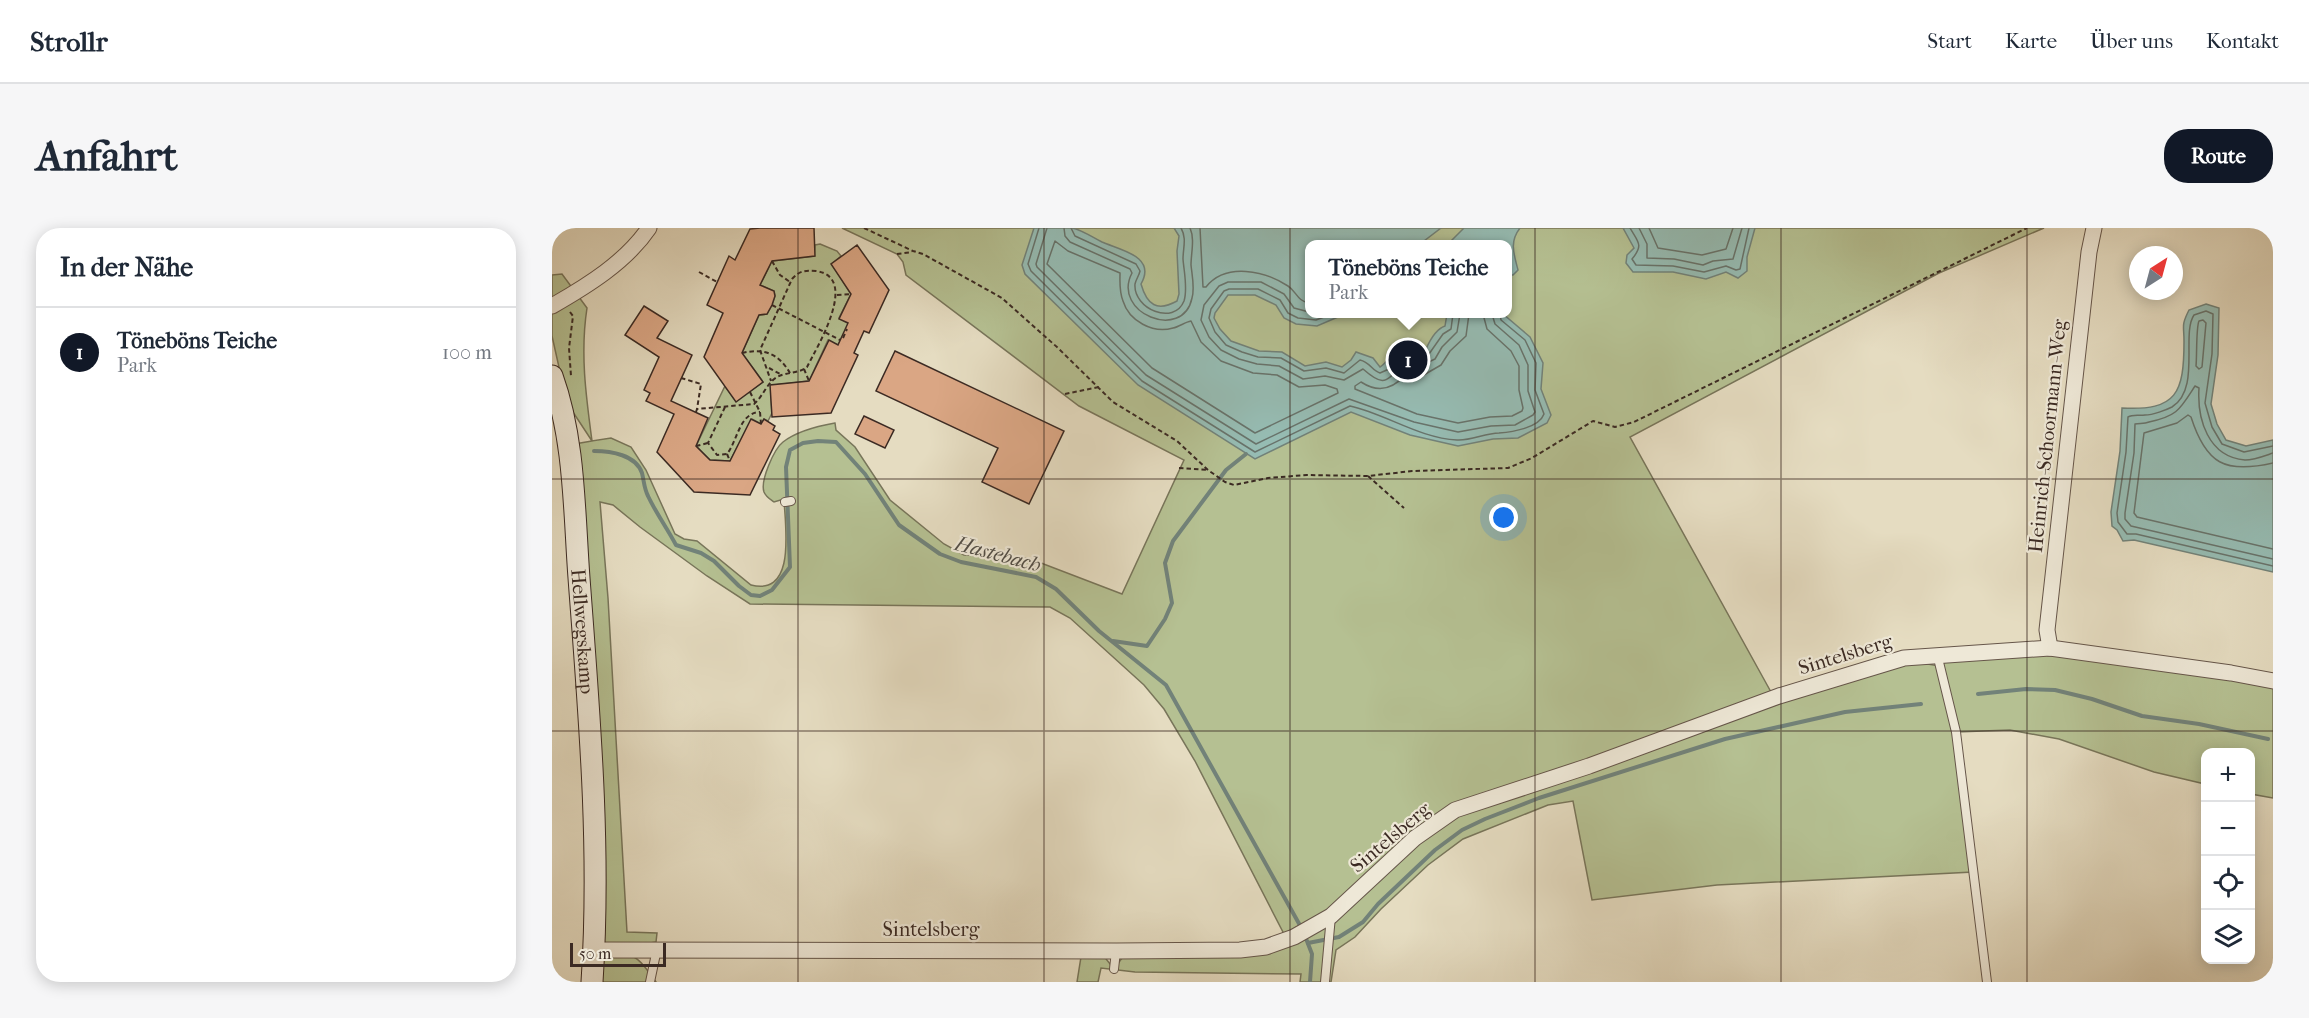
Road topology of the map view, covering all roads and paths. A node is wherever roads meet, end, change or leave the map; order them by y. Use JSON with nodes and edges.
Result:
{"nodes":[{"id":1,"x":648,"y":228,"type":"edge"},
{"id":2,"x":864,"y":228,"type":"edge"},
{"id":3,"x":2027,"y":228,"type":"edge"},
{"id":4,"x":2094,"y":228,"type":"edge"},
{"id":5,"x":913,"y":251,"type":"junction"},
{"id":6,"x":897,"y":254,"type":"dead end"},
{"id":7,"x":772,"y":261,"type":"dead end"},
{"id":8,"x":699,"y":272,"type":"dead end"},
{"id":9,"x":717,"y":282,"type":"dead end"},
{"id":10,"x":790,"y":282,"type":"junction"},
{"id":11,"x":851,"y":294,"type":"dead end"},
{"id":12,"x":837,"y":295,"type":"junction"},
{"id":13,"x":772,"y":305,"type":"dead end"},
{"id":14,"x":552,"y":306,"type":"edge"},
{"id":15,"x":778,"y":308,"type":"junction"},
{"id":16,"x":847,"y":329,"type":"dead end"},
{"id":17,"x":823,"y":331,"type":"junction"},
{"id":18,"x":760,"y":350,"type":"junction"},
{"id":19,"x":742,"y":353,"type":"dead end"},
{"id":20,"x":765,"y":365,"type":"junction"},
{"id":21,"x":804,"y":369,"type":"junction"},
{"id":22,"x":790,"y":373,"type":"junction"},
{"id":23,"x":783,"y":375,"type":"junction"},
{"id":24,"x":552,"y":376,"type":"edge"},
{"id":25,"x":681,"y":378,"type":"dead end"},
{"id":26,"x":771,"y":381,"type":"junction"},
{"id":27,"x":809,"y":381,"type":"dead end"},
{"id":28,"x":1099,"y":387,"type":"junction"},
{"id":29,"x":750,"y":392,"type":"dead end"},
{"id":30,"x":1065,"y":394,"type":"dead end"},
{"id":31,"x":756,"y":402,"type":"junction"},
{"id":32,"x":725,"y":406,"type":"junction"},
{"id":33,"x":760,"y":411,"type":"junction"},
{"id":34,"x":761,"y":424,"type":"dead end"},
{"id":35,"x":708,"y":444,"type":"junction"},
{"id":36,"x":696,"y":446,"type":"dead end"},
{"id":37,"x":727,"y":454,"type":"junction"},
{"id":38,"x":730,"y":461,"type":"dead end"},
{"id":39,"x":1179,"y":468,"type":"dead end"},
{"id":40,"x":1208,"y":470,"type":"junction"},
{"id":41,"x":1368,"y":476,"type":"junction"},
{"id":42,"x":1404,"y":508,"type":"dead end"},
{"id":43,"x":2050,"y":648,"type":"junction"},
{"id":44,"x":1937,"y":654,"type":"junction"},
{"id":45,"x":2273,"y":681,"type":"edge"},
{"id":46,"x":1331,"y":916,"type":"junction"},
{"id":47,"x":657,"y":949,"type":"junction"},
{"id":48,"x":594,"y":950,"type":"junction"},
{"id":49,"x":1116,"y":951,"type":"junction"},
{"id":50,"x":1114,"y":969,"type":"dead end"},
{"id":51,"x":592,"y":982,"type":"edge"},
{"id":52,"x":650,"y":982,"type":"edge"},
{"id":53,"x":1325,"y":982,"type":"edge"},
{"id":54,"x":1987,"y":982,"type":"edge"}],
"edges":[{"from":1,"to":14,"type":"street"},
{"from":2,"to":5,"type":"path"},
{"from":3,"to":41,"type":"path"},
{"from":4,"to":43,"type":"street","name":"Heinrich-Schoormann-Weg"},
{"from":5,"to":6,"type":"path"},
{"from":5,"to":28,"type":"path"},
{"from":7,"to":10,"type":"path"},
{"from":8,"to":9,"type":"path"},
{"from":10,"to":12,"type":"path"},
{"from":10,"to":15,"type":"path"},
{"from":11,"to":12,"type":"path"},
{"from":12,"to":17,"type":"path"},
{"from":13,"to":15,"type":"path"},
{"from":15,"to":17,"type":"path"},
{"from":15,"to":18,"type":"path"},
{"from":16,"to":17,"type":"path"},
{"from":17,"to":21,"type":"path"},
{"from":18,"to":19,"type":"path"},
{"from":18,"to":20,"type":"path"},
{"from":18,"to":22,"type":"path"},
{"from":20,"to":23,"type":"path"},
{"from":20,"to":26,"type":"path"},
{"from":21,"to":22,"type":"path"},
{"from":21,"to":27,"type":"path"},
{"from":22,"to":23,"type":"path"},
{"from":23,"to":26,"type":"path"},
{"from":24,"to":48,"type":"main road","name":"Hellwegskamp"},
{"from":25,"to":32,"type":"path"},
{"from":26,"to":31,"type":"path"},
{"from":28,"to":30,"type":"path"},
{"from":28,"to":40,"type":"path"},
{"from":29,"to":31,"type":"path"},
{"from":31,"to":32,"type":"path"},
{"from":31,"to":33,"type":"path"},
{"from":32,"to":35,"type":"path"},
{"from":33,"to":34,"type":"path"},
{"from":33,"to":37,"type":"path"},
{"from":35,"to":36,"type":"path"},
{"from":35,"to":37,"type":"path"},
{"from":37,"to":38,"type":"path"},
{"from":39,"to":40,"type":"path"},
{"from":40,"to":41,"type":"path"},
{"from":41,"to":42,"type":"path"},
{"from":43,"to":44,"type":"street","name":"Sintelsberg"},
{"from":43,"to":45,"type":"street","name":"Sintelsberg"},
{"from":44,"to":46,"type":"street","name":"Sintelsberg"},
{"from":44,"to":54,"type":"lane"},
{"from":46,"to":49,"type":"street","name":"Sintelsberg"},
{"from":46,"to":53,"type":"lane"},
{"from":47,"to":48,"type":"street","name":"Sintelsberg"},
{"from":47,"to":49,"type":"street","name":"Sintelsberg"},
{"from":47,"to":52,"type":"lane"},
{"from":48,"to":51,"type":"main road","name":"Hellwegskamp"},
{"from":49,"to":50,"type":"lane"}]}
